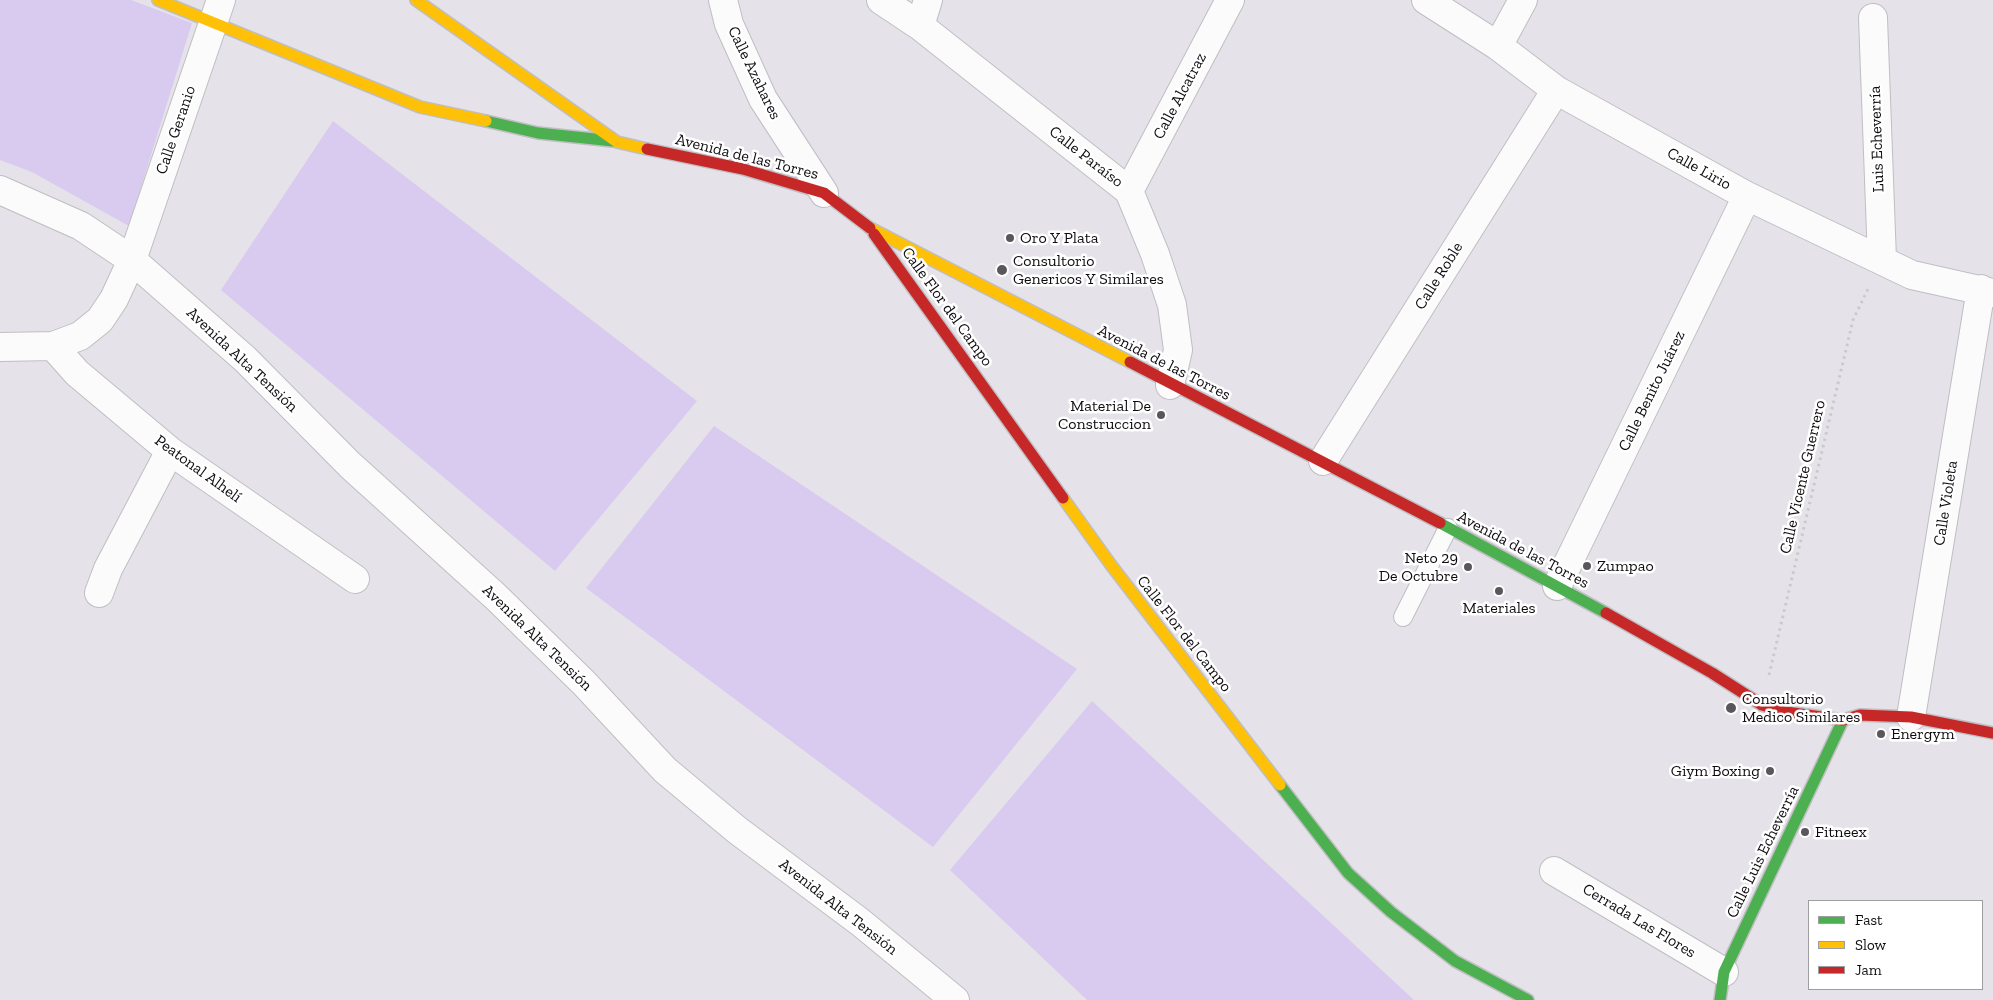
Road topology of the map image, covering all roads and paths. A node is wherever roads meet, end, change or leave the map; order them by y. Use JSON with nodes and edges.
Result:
{"nodes":[{"id":1,"x":158,"y":0,"type":"edge"},
{"id":2,"x":416,"y":0,"type":"edge"},
{"id":3,"x":723,"y":0,"type":"edge"},
{"id":4,"x":881,"y":0,"type":"edge"},
{"id":5,"x":928,"y":0,"type":"edge"},
{"id":6,"x":1230,"y":0,"type":"edge"},
{"id":7,"x":1426,"y":0,"type":"edge"},
{"id":8,"x":1523,"y":0,"type":"edge"},
{"id":9,"x":216,"y":11,"type":"edge"},
{"id":10,"x":1873,"y":18,"type":"dead end"},
{"id":11,"x":920,"y":26,"type":"junction"},
{"id":12,"x":1498,"y":46,"type":"junction"},
{"id":13,"x":1556,"y":90,"type":"junction"},
{"id":14,"x":617,"y":142,"type":"junction"},
{"id":15,"x":0,"y":190,"type":"edge"},
{"id":16,"x":1129,"y":191,"type":"junction"},
{"id":17,"x":824,"y":193,"type":"junction"},
{"id":18,"x":1747,"y":196,"type":"junction"},
{"id":19,"x":872,"y":230,"type":"junction"},
{"id":20,"x":132,"y":260,"type":"junction"},
{"id":21,"x":1882,"y":260,"type":"junction"},
{"id":22,"x":1987,"y":291,"type":"edge"},
{"id":23,"x":53,"y":346,"type":"junction"},
{"id":24,"x":0,"y":347,"type":"edge"},
{"id":25,"x":1170,"y":385,"type":"junction"},
{"id":26,"x":170,"y":451,"type":"junction"},
{"id":27,"x":1322,"y":461,"type":"junction"},
{"id":28,"x":1448,"y":528,"type":"junction"},
{"id":29,"x":355,"y":579,"type":"dead end"},
{"id":30,"x":1557,"y":586,"type":"junction"},
{"id":31,"x":99,"y":593,"type":"dead end"},
{"id":32,"x":1403,"y":617,"type":"dead end"},
{"id":33,"x":1762,"y":705,"type":"junction"},
{"id":34,"x":1911,"y":717,"type":"junction"},
{"id":35,"x":1843,"y":720,"type":"junction"},
{"id":36,"x":1993,"y":733,"type":"edge"},
{"id":37,"x":1554,"y":871,"type":"dead end"},
{"id":38,"x":1724,"y":972,"type":"junction"},
{"id":39,"x":955,"y":1000,"type":"edge"},
{"id":40,"x":1528,"y":1000,"type":"edge"},
{"id":41,"x":1720,"y":1000,"type":"edge"}],
"edges":[{"from":1,"to":9,"type":"street"},
{"from":2,"to":14,"type":"street","name":"Avenida de las Torres"},
{"from":3,"to":17,"type":"street","name":"Calle Azahares"},
{"from":4,"to":11,"type":"street","name":"Calle Paraíso"},
{"from":5,"to":11,"type":"street"},
{"from":6,"to":16,"type":"street","name":"Calle Alcatraz"},
{"from":7,"to":12,"type":"street","name":"Calle Lirio"},
{"from":8,"to":12,"type":"street"},
{"from":9,"to":14,"type":"street"},
{"from":9,"to":20,"type":"street","name":"Calle Geranio"},
{"from":10,"to":21,"type":"street","name":"Luis Echeverría"},
{"from":11,"to":16,"type":"street","name":"Calle Paraíso"},
{"from":12,"to":13,"type":"street","name":"Calle Lirio"},
{"from":13,"to":18,"type":"street","name":"Calle Lirio"},
{"from":13,"to":27,"type":"street","name":"Calle Roble"},
{"from":14,"to":17,"type":"street","name":"Avenida de las Torres"},
{"from":15,"to":20,"type":"street","name":"Avenida Alta Tensión"},
{"from":16,"to":25,"type":"street","name":"Calle Paraíso"},
{"from":17,"to":19,"type":"street","name":"Avenida de las Torres"},
{"from":18,"to":21,"type":"street","name":"Calle Lirio"},
{"from":18,"to":30,"type":"street","name":"Calle Benito Juárez"},
{"from":19,"to":25,"type":"street","name":"Avenida de las Torres"},
{"from":19,"to":40,"type":"street","name":"Calle Flor del Campo"},
{"from":20,"to":23,"type":"street","name":"Calle Geranio"},
{"from":20,"to":39,"type":"street","name":"Avenida Alta Tensión"},
{"from":21,"to":22,"type":"street","name":"Calle Lirio"},
{"from":21,"to":33,"type":"path","name":"Calle Vicente Guerrero"},
{"from":22,"to":34,"type":"street","name":"Calle Violeta"},
{"from":23,"to":24,"type":"street","name":"Calle Geranio"},
{"from":23,"to":26,"type":"street","name":"Peatonal Alhelí"},
{"from":25,"to":27,"type":"street","name":"Avenida de las Torres"},
{"from":26,"to":29,"type":"street","name":"Peatonal Alhelí"},
{"from":26,"to":31,"type":"street"},
{"from":27,"to":28,"type":"street","name":"Avenida de las Torres"},
{"from":28,"to":30,"type":"street","name":"Avenida de las Torres"},
{"from":28,"to":32,"type":"lane"},
{"from":30,"to":33,"type":"street","name":"Avenida de las Torres"},
{"from":33,"to":35,"type":"street","name":"Avenida de las Torres"},
{"from":34,"to":35,"type":"street","name":"Avenida de las Torres"},
{"from":34,"to":36,"type":"street","name":"Avenida de las Torres"},
{"from":35,"to":38,"type":"street","name":"Calle Luis Echeverría"},
{"from":37,"to":38,"type":"street","name":"Cerrada Las Flores"},
{"from":38,"to":41,"type":"street","name":"Calle Luis Echeverría"}]}
